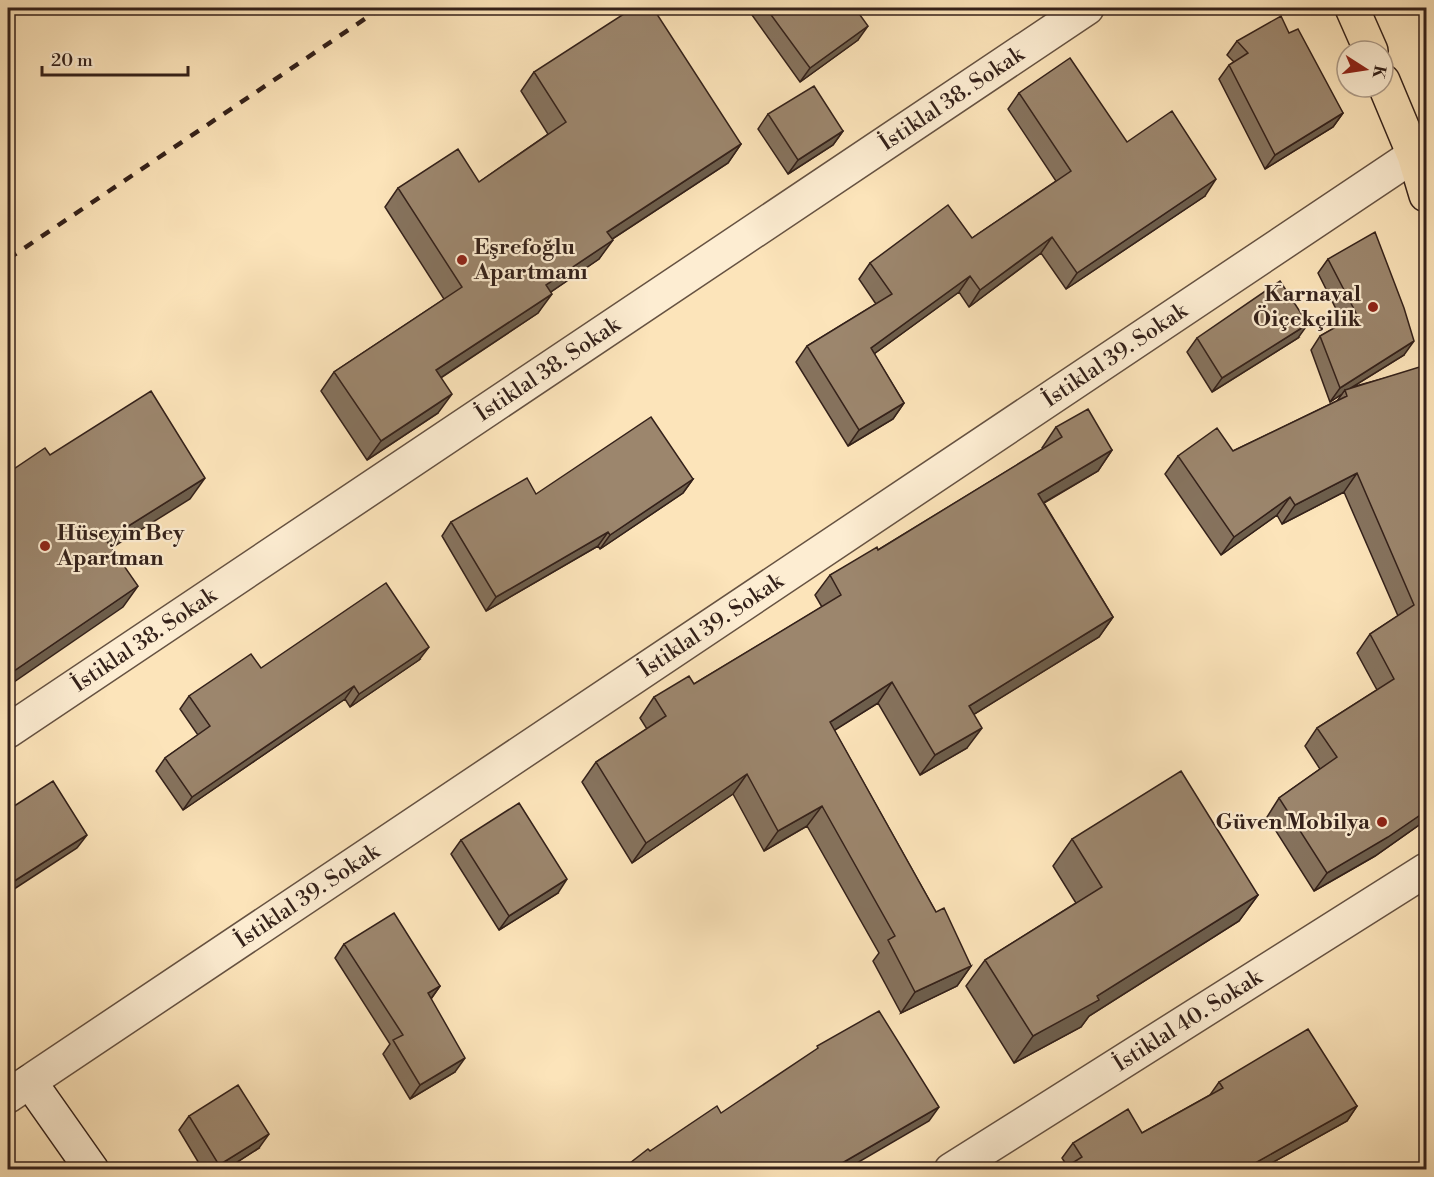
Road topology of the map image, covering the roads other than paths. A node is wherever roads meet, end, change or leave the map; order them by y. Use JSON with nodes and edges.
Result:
{"nodes":[{"id":1,"x":1087,"y":8,"type":"edge"},
{"id":2,"x":1352,"y":8,"type":"edge"},
{"id":3,"x":1366,"y":39,"type":"edge"},
{"id":4,"x":1391,"y":99,"type":"edge"},
{"id":5,"x":1414,"y":155,"type":"junction"},
{"id":6,"x":1426,"y":195,"type":"edge"},
{"id":7,"x":8,"y":731,"type":"edge"},
{"id":8,"x":1426,"y":870,"type":"edge"},
{"id":9,"x":19,"y":1089,"type":"edge"},
{"id":10,"x":92,"y":1170,"type":"edge"},
{"id":11,"x":951,"y":1170,"type":"edge"}],
"edges":[{"from":1,"to":7,"type":"street","name":"İstiklal 38. Sokak"},
{"from":2,"to":3,"type":"main road"},
{"from":4,"to":5,"type":"main road"},
{"from":5,"to":6,"type":"main road"},
{"from":5,"to":9,"type":"street","name":"İstiklal 39. Sokak"},
{"from":8,"to":11,"type":"street","name":"İstiklal 40. Sokak"},
{"from":9,"to":10,"type":"street"}]}
